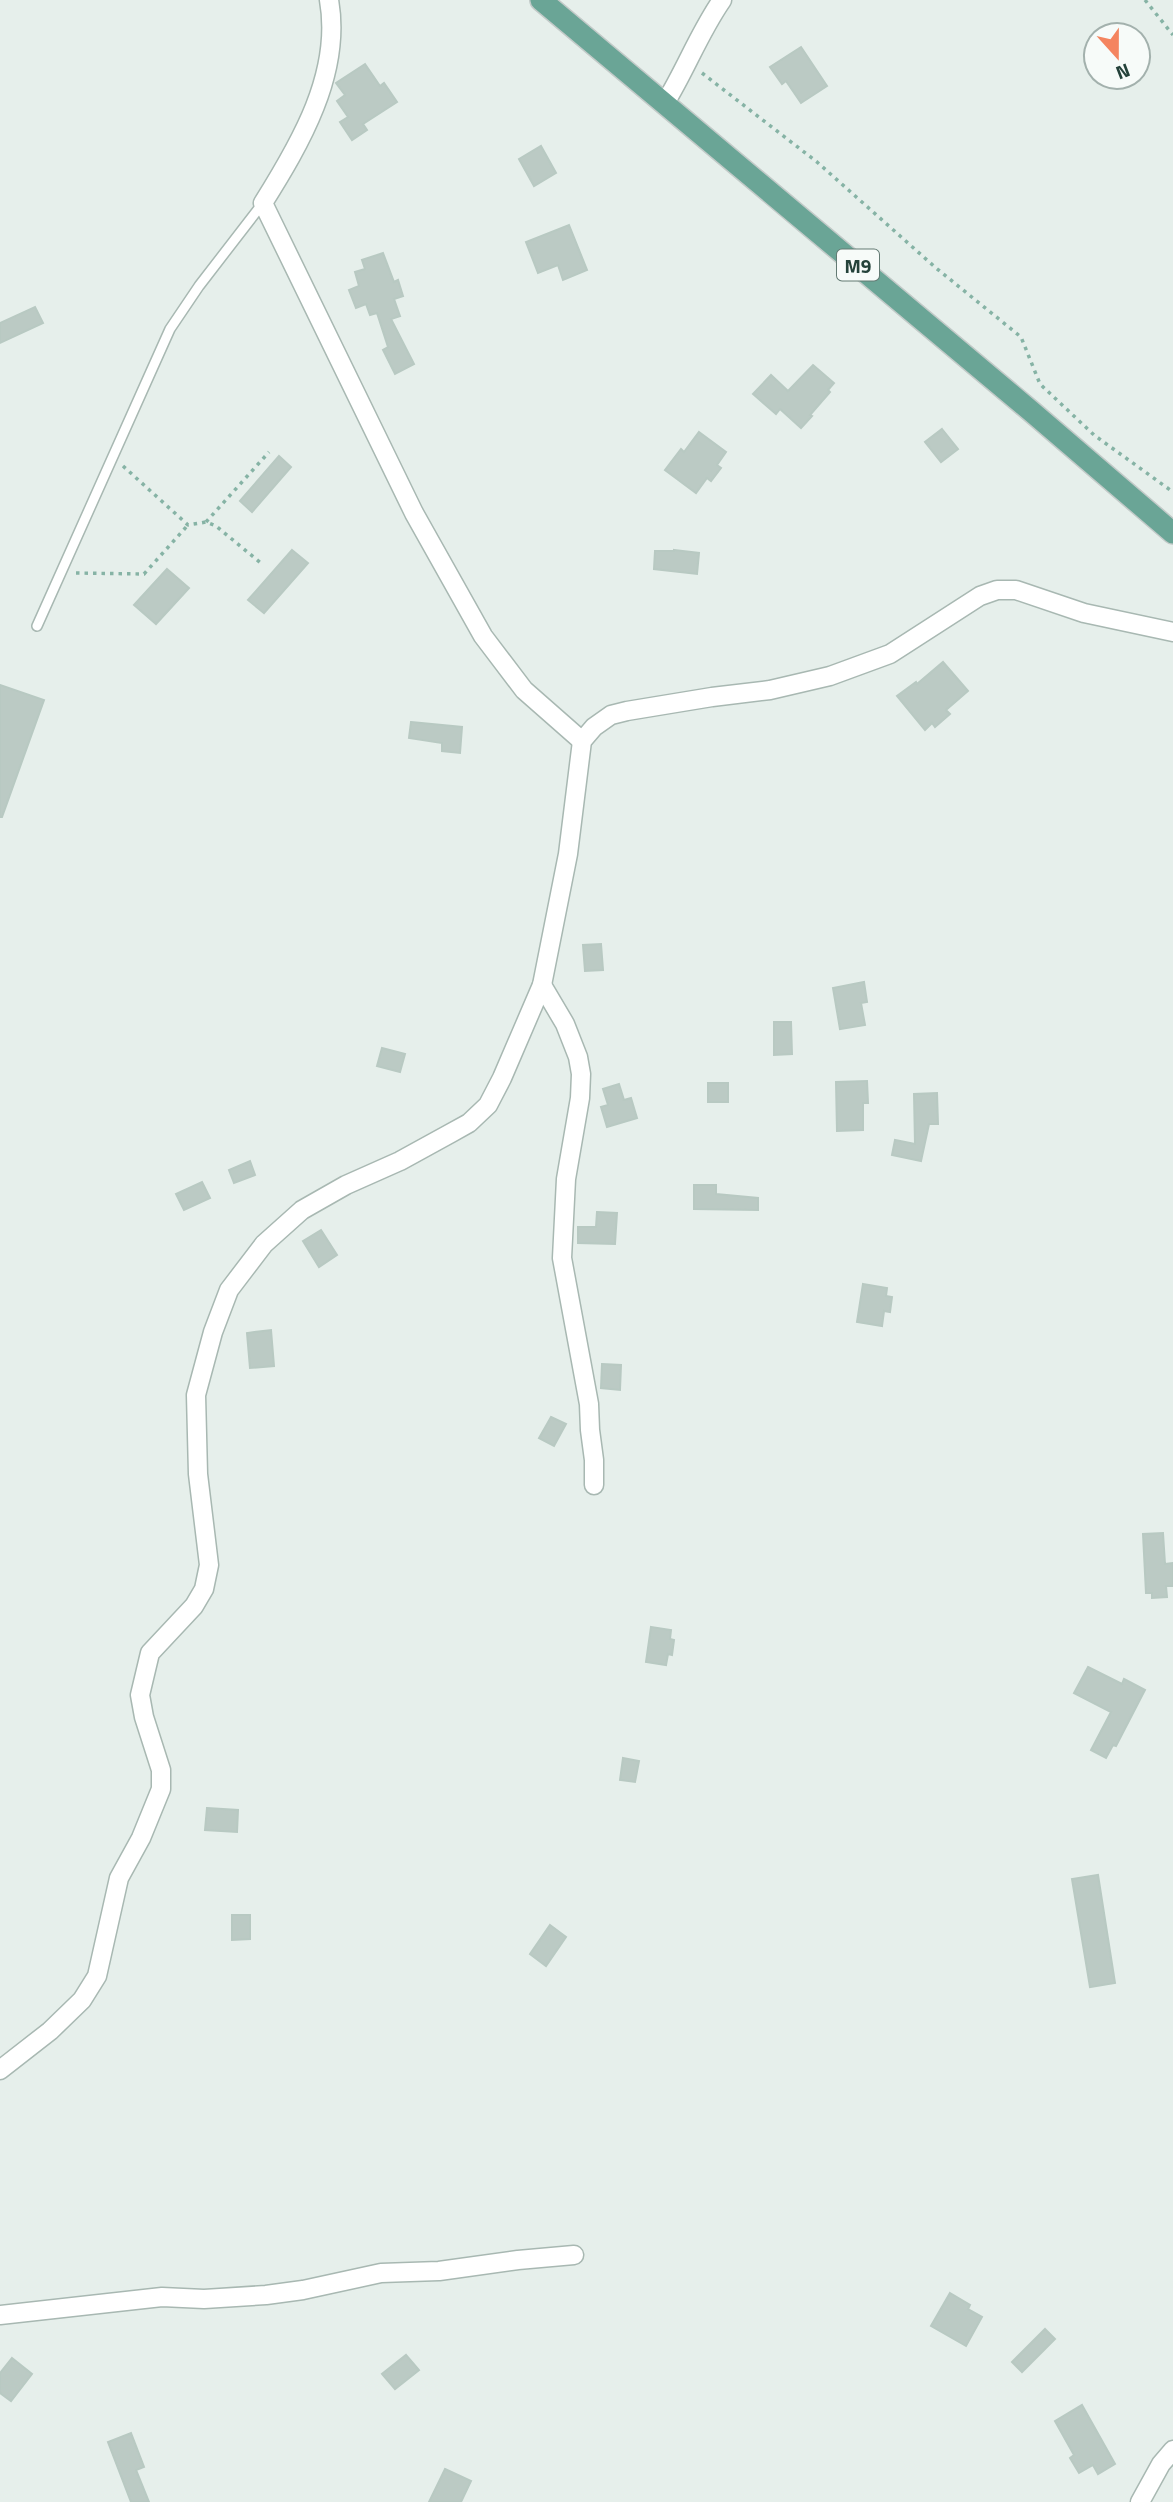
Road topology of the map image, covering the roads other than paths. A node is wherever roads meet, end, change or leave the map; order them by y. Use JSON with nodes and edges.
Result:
{"nodes":[{"id":1,"x":330,"y":0,"type":"edge"},
{"id":2,"x":541,"y":0,"type":"edge"},
{"id":3,"x":722,"y":0,"type":"edge"},
{"id":4,"x":665,"y":103,"type":"junction"},
{"id":5,"x":262,"y":203,"type":"junction"},
{"id":6,"x":1173,"y":533,"type":"edge"},
{"id":7,"x":37,"y":626,"type":"dead end"},
{"id":8,"x":1173,"y":632,"type":"edge"},
{"id":9,"x":582,"y":741,"type":"junction"},
{"id":10,"x":542,"y":985,"type":"junction"},
{"id":11,"x":594,"y":1485,"type":"dead end"},
{"id":12,"x":0,"y":2070,"type":"edge"},
{"id":13,"x":574,"y":2255,"type":"dead end"},
{"id":14,"x":0,"y":2315,"type":"edge"},
{"id":15,"x":1173,"y":2450,"type":"edge"},
{"id":16,"x":1140,"y":2502,"type":"edge"}],
"edges":[{"from":1,"to":5,"type":"street"},
{"from":2,"to":4,"type":"main road","number":"M9"},
{"from":3,"to":4,"type":"street"},
{"from":4,"to":6,"type":"main road","number":"M9"},
{"from":5,"to":7,"type":"lane"},
{"from":5,"to":9,"type":"street"},
{"from":8,"to":9,"type":"street"},
{"from":9,"to":10,"type":"street"},
{"from":10,"to":11,"type":"street"},
{"from":10,"to":12,"type":"street"},
{"from":13,"to":14,"type":"street"},
{"from":15,"to":16,"type":"street"}]}
